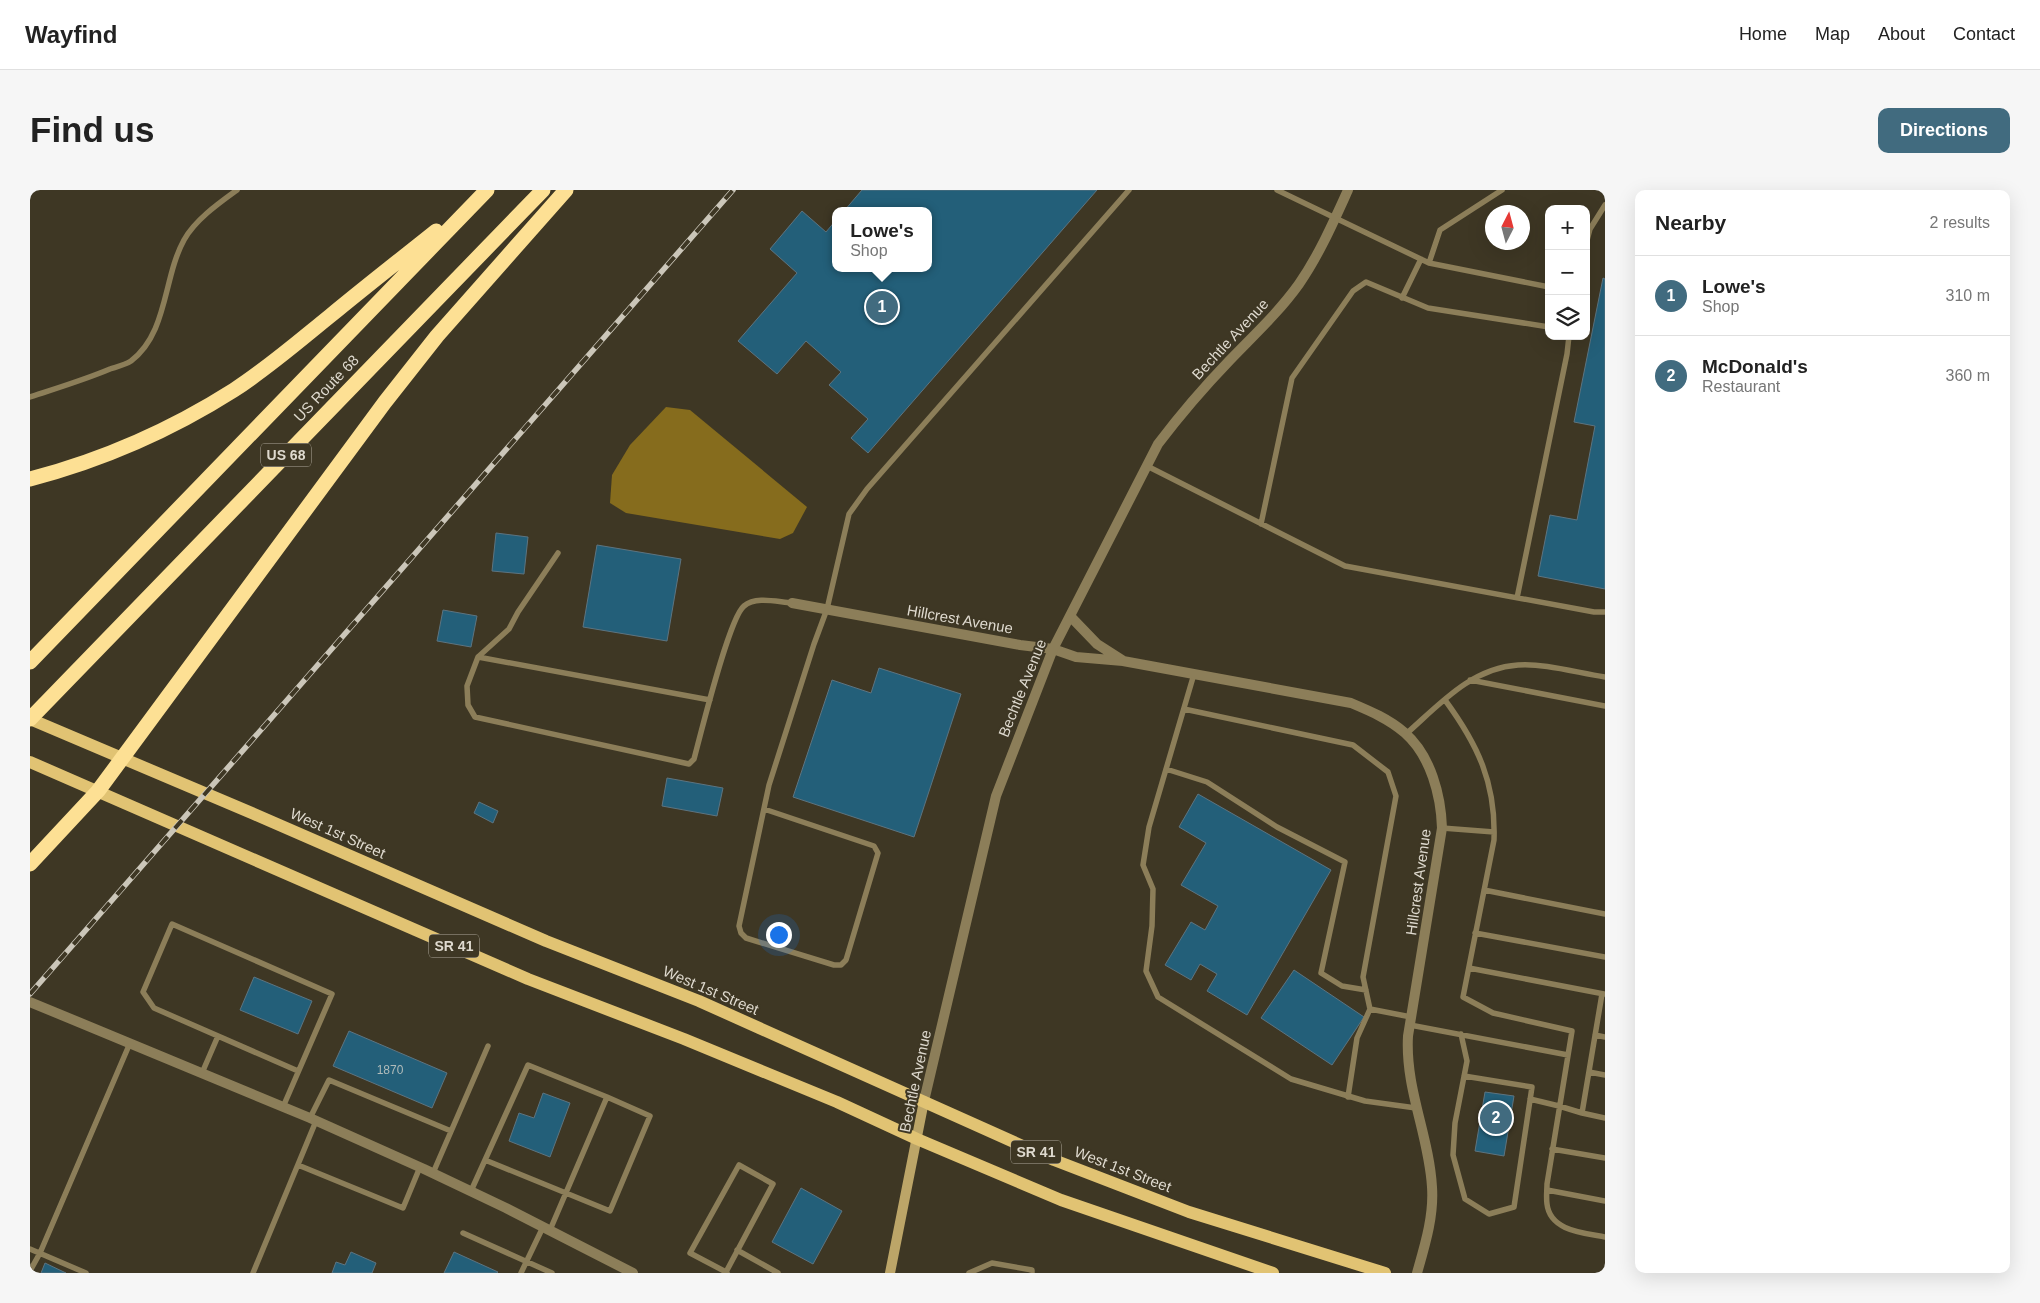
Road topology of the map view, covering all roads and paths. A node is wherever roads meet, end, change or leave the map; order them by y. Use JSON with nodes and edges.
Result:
{"nodes":[{"id":1,"x":237,"y":190,"type":"edge"},
{"id":2,"x":543,"y":190,"type":"edge"},
{"id":3,"x":566,"y":190,"type":"edge"},
{"id":4,"x":1129,"y":190,"type":"edge"},
{"id":5,"x":1277,"y":190,"type":"edge"},
{"id":6,"x":1348,"y":190,"type":"edge"},
{"id":7,"x":1502,"y":190,"type":"edge"},
{"id":8,"x":486,"y":191,"type":"edge"},
{"id":9,"x":1605,"y":205,"type":"edge"},
{"id":10,"x":1335,"y":218,"type":"junction"},
{"id":11,"x":1590,"y":229,"type":"edge"},
{"id":12,"x":1421,"y":259,"type":"junction"},
{"id":13,"x":1429,"y":263,"type":"junction"},
{"id":14,"x":1545,"y":286,"type":"edge"},
{"id":15,"x":1402,"y":298,"type":"junction"},
{"id":16,"x":1545,"y":326,"type":"edge"},
{"id":17,"x":1569,"y":340,"type":"edge"},
{"id":18,"x":30,"y":397,"type":"edge"},
{"id":19,"x":1147,"y":466,"type":"junction"},
{"id":20,"x":30,"y":478,"type":"edge"},
{"id":21,"x":1261,"y":524,"type":"junction"},
{"id":22,"x":558,"y":553,"type":"dead end"},
{"id":23,"x":1517,"y":598,"type":"junction"},
{"id":24,"x":792,"y":603,"type":"joint"},
{"id":25,"x":827,"y":610,"type":"junction"},
{"id":26,"x":1605,"y":612,"type":"edge"},
{"id":27,"x":1071,"y":616,"type":"junction"},
{"id":28,"x":1053,"y":649,"type":"junction"},
{"id":29,"x":478,"y":657,"type":"junction"},
{"id":30,"x":1122,"y":661,"type":"junction"},
{"id":31,"x":30,"y":662,"type":"edge"},
{"id":32,"x":1194,"y":674,"type":"junction"},
{"id":33,"x":1605,"y":677,"type":"edge"},
{"id":34,"x":1470,"y":680,"type":"junction"},
{"id":35,"x":710,"y":700,"type":"junction"},
{"id":36,"x":1445,"y":700,"type":"junction"},
{"id":37,"x":1605,"y":706,"type":"edge"},
{"id":38,"x":1184,"y":709,"type":"junction"},
{"id":39,"x":30,"y":719,"type":"edge"},
{"id":40,"x":1406,"y":734,"type":"junction"},
{"id":41,"x":122,"y":758,"type":"junction"},
{"id":42,"x":30,"y":762,"type":"edge"},
{"id":43,"x":1166,"y":769,"type":"junction"},
{"id":44,"x":98,"y":791,"type":"junction"},
{"id":45,"x":764,"y":809,"type":"junction"},
{"id":46,"x":1442,"y":828,"type":"junction"},
{"id":47,"x":1494,"y":832,"type":"junction"},
{"id":48,"x":30,"y":864,"type":"edge"},
{"id":49,"x":1484,"y":890,"type":"junction"},
{"id":50,"x":1605,"y":914,"type":"edge"},
{"id":51,"x":1475,"y":933,"type":"junction"},
{"id":52,"x":1605,"y":957,"type":"edge"},
{"id":53,"x":1469,"y":968,"type":"junction"},
{"id":54,"x":1366,"y":990,"type":"junction"},
{"id":55,"x":1604,"y":994,"type":"edge"},
{"id":56,"x":30,"y":1002,"type":"edge"},
{"id":57,"x":1370,"y":1009,"type":"junction"},
{"id":58,"x":1411,"y":1021,"type":"junction"},
{"id":59,"x":1461,"y":1034,"type":"junction"},
{"id":60,"x":1595,"y":1035,"type":"junction"},
{"id":61,"x":218,"y":1036,"type":"junction"},
{"id":62,"x":1605,"y":1037,"type":"edge"},
{"id":63,"x":130,"y":1043,"type":"junction"},
{"id":64,"x":488,"y":1046,"type":"dead end"},
{"id":65,"x":1568,"y":1055,"type":"junction"},
{"id":66,"x":298,"y":1071,"type":"junction"},
{"id":67,"x":1589,"y":1072,"type":"junction"},
{"id":68,"x":202,"y":1073,"type":"junction"},
{"id":69,"x":1464,"y":1076,"type":"junction"},
{"id":70,"x":1605,"y":1076,"type":"edge"},
{"id":71,"x":607,"y":1097,"type":"junction"},
{"id":72,"x":1348,"y":1097,"type":"junction"},
{"id":73,"x":1530,"y":1100,"type":"junction"},
{"id":74,"x":924,"y":1101,"type":"junction"},
{"id":75,"x":1560,"y":1106,"type":"junction"},
{"id":76,"x":283,"y":1107,"type":"junction"},
{"id":77,"x":1416,"y":1108,"type":"junction"},
{"id":78,"x":1582,"y":1113,"type":"junction"},
{"id":79,"x":1605,"y":1118,"type":"edge"},
{"id":80,"x":313,"y":1120,"type":"junction"},
{"id":81,"x":451,"y":1131,"type":"junction"},
{"id":82,"x":917,"y":1139,"type":"junction"},
{"id":83,"x":1552,"y":1148,"type":"junction"},
{"id":84,"x":1605,"y":1158,"type":"edge"},
{"id":85,"x":485,"y":1160,"type":"junction"},
{"id":86,"x":298,"y":1165,"type":"junction"},
{"id":87,"x":420,"y":1167,"type":"junction"},
{"id":88,"x":433,"y":1173,"type":"junction"},
{"id":89,"x":1546,"y":1190,"type":"junction"},
{"id":90,"x":471,"y":1191,"type":"junction"},
{"id":91,"x":566,"y":1193,"type":"junction"},
{"id":92,"x":1605,"y":1201,"type":"edge"},
{"id":93,"x":546,"y":1228,"type":"junction"},
{"id":94,"x":463,"y":1233,"type":"dead end"},
{"id":95,"x":1605,"y":1237,"type":"edge"},
{"id":96,"x":30,"y":1249,"type":"edge"},
{"id":97,"x":737,"y":1250,"type":"junction"},
{"id":98,"x":40,"y":1253,"type":"junction"},
{"id":99,"x":527,"y":1261,"type":"junction"},
{"id":100,"x":30,"y":1270,"type":"edge"},
{"id":101,"x":86,"y":1273,"type":"edge"},
{"id":102,"x":253,"y":1273,"type":"edge"},
{"id":103,"x":521,"y":1273,"type":"edge"},
{"id":104,"x":552,"y":1273,"type":"edge"},
{"id":105,"x":632,"y":1273,"type":"edge"},
{"id":106,"x":726,"y":1273,"type":"edge"},
{"id":107,"x":778,"y":1273,"type":"edge"},
{"id":108,"x":890,"y":1273,"type":"edge"},
{"id":109,"x":969,"y":1273,"type":"edge"},
{"id":110,"x":1032,"y":1273,"type":"edge"},
{"id":111,"x":1273,"y":1273,"type":"edge"},
{"id":112,"x":1385,"y":1273,"type":"edge"},
{"id":113,"x":1417,"y":1273,"type":"edge"}],
"edges":[{"from":1,"to":18,"type":"lane"},
{"from":2,"to":39,"type":"highway","name":"US Route 68","number":"US 68"},
{"from":3,"to":41,"type":"highway"},
{"from":4,"to":25,"type":"lane"},
{"from":5,"to":10,"type":"lane"},
{"from":6,"to":10,"type":"street","name":"Bechtle Avenue"},
{"from":7,"to":13,"type":"lane"},
{"from":8,"to":20,"type":"highway"},
{"from":8,"to":31,"type":"highway","name":"US Route 68","number":"US 68"},
{"from":9,"to":11,"type":"lane"},
{"from":10,"to":12,"type":"lane"},
{"from":10,"to":19,"type":"street","name":"Bechtle Avenue"},
{"from":12,"to":13,"type":"lane"},
{"from":12,"to":15,"type":"lane"},
{"from":13,"to":14,"type":"lane"},
{"from":15,"to":16,"type":"lane"},
{"from":15,"to":21,"type":"lane"},
{"from":17,"to":23,"type":"lane"},
{"from":19,"to":21,"type":"lane"},
{"from":19,"to":27,"type":"street","name":"Bechtle Avenue"},
{"from":21,"to":23,"type":"lane"},
{"from":22,"to":29,"type":"lane"},
{"from":23,"to":26,"type":"lane"},
{"from":24,"to":25,"type":"street","name":"Hillcrest Avenue"},
{"from":24,"to":35,"type":"lane"},
{"from":25,"to":28,"type":"street","name":"Hillcrest Avenue"},
{"from":25,"to":45,"type":"lane"},
{"from":27,"to":28,"type":"street","name":"Bechtle Avenue"},
{"from":27,"to":30,"type":"street","name":"Hillcrest Avenue"},
{"from":28,"to":30,"type":"street","name":"Hillcrest Avenue"},
{"from":28,"to":74,"type":"street","name":"Bechtle Avenue"},
{"from":29,"to":35,"type":"lane"},
{"from":29,"to":35,"type":"lane"},
{"from":30,"to":32,"type":"street","name":"Hillcrest Avenue"},
{"from":32,"to":38,"type":"lane"},
{"from":32,"to":40,"type":"street","name":"Hillcrest Avenue"},
{"from":33,"to":34,"type":"lane"},
{"from":34,"to":36,"type":"lane"},
{"from":34,"to":37,"type":"lane"},
{"from":36,"to":40,"type":"lane"},
{"from":36,"to":47,"type":"lane"},
{"from":38,"to":43,"type":"lane"},
{"from":38,"to":54,"type":"lane"},
{"from":39,"to":41,"type":"main road","name":"West 1st Street","number":"SR 41"},
{"from":40,"to":46,"type":"street","name":"Hillcrest Avenue"},
{"from":41,"to":44,"type":"highway"},
{"from":41,"to":74,"type":"main road","name":"West 1st Street","number":"SR 41"},
{"from":42,"to":44,"type":"main road","number":"SR 41"},
{"from":43,"to":54,"type":"lane"},
{"from":43,"to":72,"type":"lane"},
{"from":44,"to":48,"type":"highway"},
{"from":44,"to":82,"type":"main road","number":"SR 41"},
{"from":45,"to":45,"type":"lane"},
{"from":46,"to":47,"type":"lane"},
{"from":46,"to":58,"type":"street","name":"Hillcrest Avenue"},
{"from":47,"to":49,"type":"lane"},
{"from":49,"to":50,"type":"lane"},
{"from":49,"to":51,"type":"lane"},
{"from":51,"to":52,"type":"lane"},
{"from":51,"to":53,"type":"lane"},
{"from":53,"to":55,"type":"lane"},
{"from":53,"to":65,"type":"lane"},
{"from":54,"to":57,"type":"lane"},
{"from":55,"to":60,"type":"lane"},
{"from":56,"to":63,"type":"street"},
{"from":57,"to":58,"type":"lane"},
{"from":57,"to":72,"type":"lane"},
{"from":58,"to":59,"type":"lane"},
{"from":58,"to":77,"type":"street","name":"Hillcrest Avenue"},
{"from":59,"to":65,"type":"lane"},
{"from":59,"to":69,"type":"lane"},
{"from":60,"to":62,"type":"lane"},
{"from":60,"to":67,"type":"lane"},
{"from":61,"to":66,"type":"lane"},
{"from":61,"to":66,"type":"lane"},
{"from":61,"to":68,"type":"lane"},
{"from":63,"to":68,"type":"street"},
{"from":63,"to":98,"type":"lane"},
{"from":64,"to":81,"type":"lane"},
{"from":65,"to":75,"type":"lane"},
{"from":66,"to":76,"type":"lane"},
{"from":67,"to":70,"type":"lane"},
{"from":67,"to":78,"type":"lane"},
{"from":68,"to":76,"type":"street"},
{"from":69,"to":73,"type":"lane"},
{"from":69,"to":73,"type":"lane"},
{"from":71,"to":85,"type":"lane"},
{"from":71,"to":91,"type":"lane"},
{"from":71,"to":91,"type":"lane"},
{"from":72,"to":77,"type":"lane"},
{"from":73,"to":75,"type":"lane"},
{"from":74,"to":82,"type":"main road","name":"Bechtle Avenue"},
{"from":74,"to":112,"type":"main road","name":"West 1st Street","number":"SR 41"},
{"from":75,"to":78,"type":"lane"},
{"from":75,"to":83,"type":"lane"},
{"from":76,"to":80,"type":"street"},
{"from":77,"to":113,"type":"street","name":"Hillcrest Avenue"},
{"from":78,"to":79,"type":"lane"},
{"from":80,"to":81,"type":"lane"},
{"from":80,"to":86,"type":"lane"},
{"from":80,"to":87,"type":"street"},
{"from":81,"to":88,"type":"lane"},
{"from":82,"to":108,"type":"main road","name":"Bechtle Avenue"},
{"from":82,"to":111,"type":"main road","number":"SR 41"},
{"from":83,"to":84,"type":"lane"},
{"from":83,"to":89,"type":"lane"},
{"from":85,"to":90,"type":"lane"},
{"from":85,"to":91,"type":"lane"},
{"from":86,"to":87,"type":"lane"},
{"from":86,"to":102,"type":"lane"},
{"from":87,"to":88,"type":"street"},
{"from":88,"to":90,"type":"street"},
{"from":89,"to":92,"type":"lane"},
{"from":89,"to":95,"type":"lane"},
{"from":90,"to":93,"type":"street"},
{"from":91,"to":93,"type":"lane"},
{"from":93,"to":99,"type":"lane"},
{"from":93,"to":105,"type":"street"},
{"from":94,"to":99,"type":"lane"},
{"from":96,"to":98,"type":"lane"},
{"from":97,"to":106,"type":"lane"},
{"from":97,"to":106,"type":"lane"},
{"from":97,"to":107,"type":"lane"},
{"from":98,"to":100,"type":"lane"},
{"from":98,"to":101,"type":"lane"},
{"from":99,"to":103,"type":"lane"},
{"from":99,"to":104,"type":"lane"},
{"from":109,"to":110,"type":"lane"}]}
